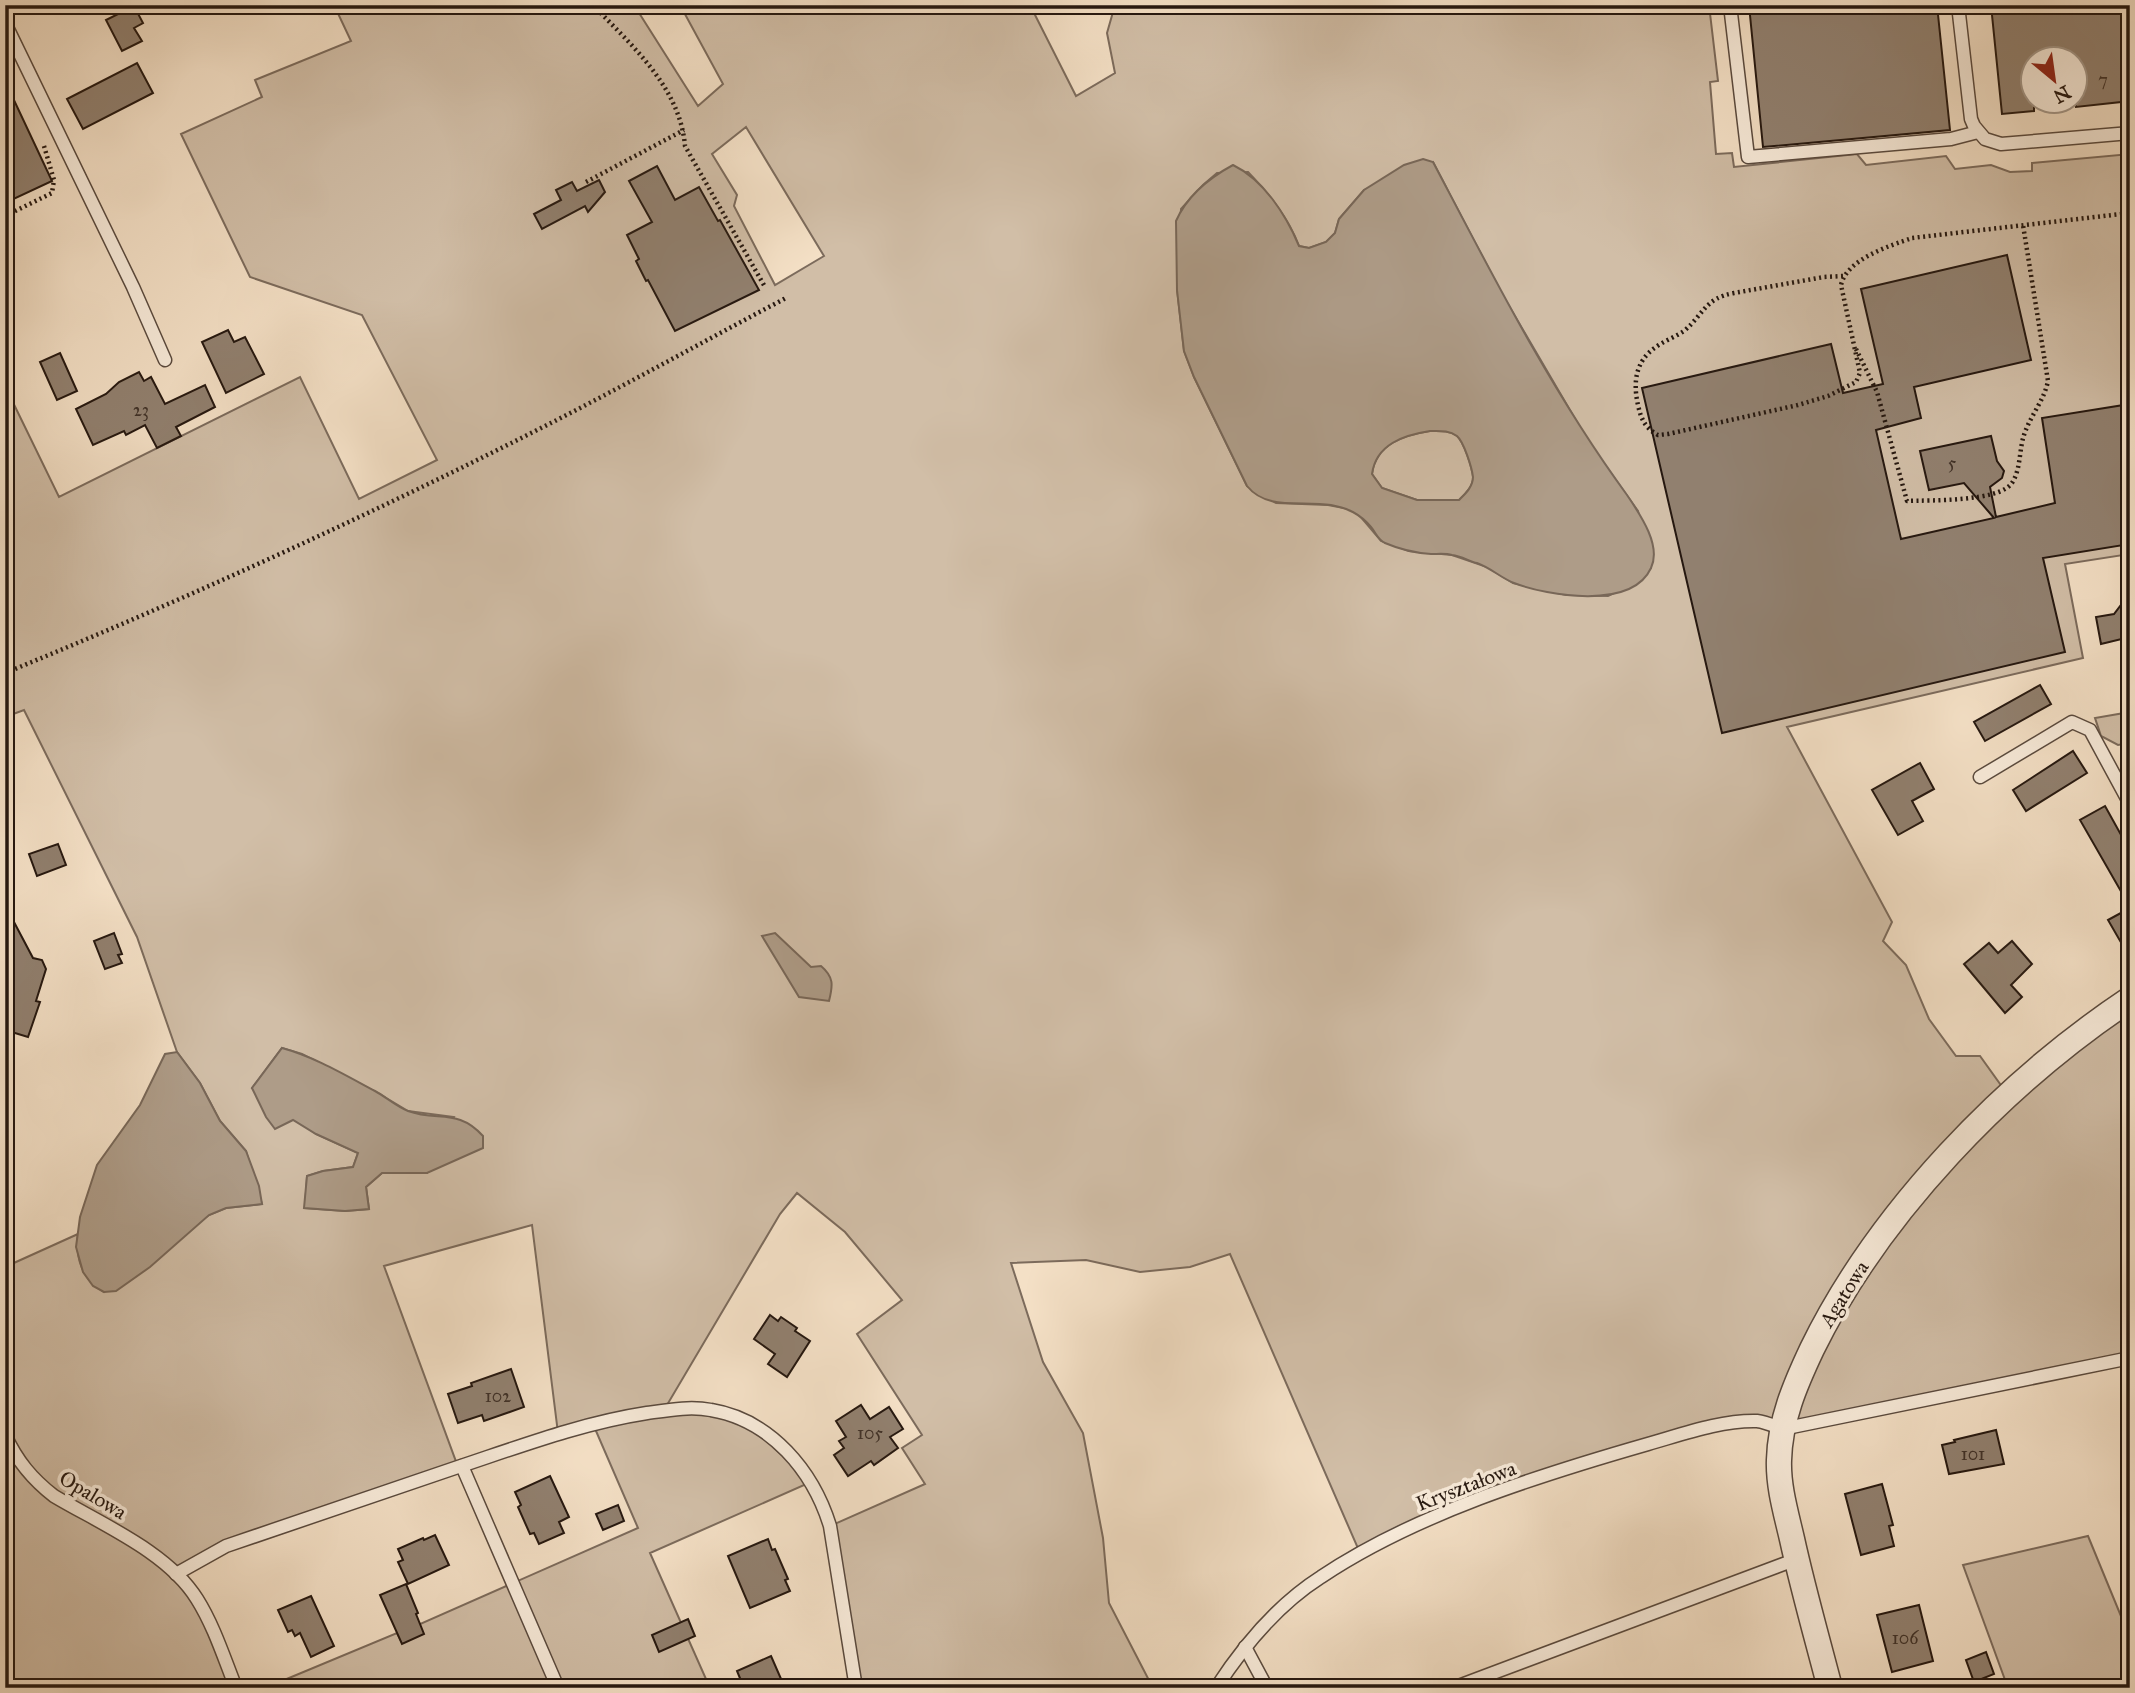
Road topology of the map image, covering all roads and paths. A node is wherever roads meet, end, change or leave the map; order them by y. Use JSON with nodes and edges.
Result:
{"nodes":[{"id":1,"x":593,"y":5,"type":"edge"},
{"id":2,"x":1730,"y":5,"type":"edge"},
{"id":3,"x":1958,"y":5,"type":"edge"},
{"id":4,"x":5,"y":23,"type":"edge"},
{"id":5,"x":684,"y":130,"type":"junction"},
{"id":6,"x":1978,"y":132,"type":"junction"},
{"id":7,"x":2130,"y":134,"type":"edge"},
{"id":8,"x":42,"y":141,"type":"dead end"},
{"id":9,"x":586,"y":182,"type":"dead end"},
{"id":10,"x":2130,"y":213,"type":"edge"},
{"id":11,"x":5,"y":216,"type":"edge"},
{"id":12,"x":2023,"y":225,"type":"junction"},
{"id":13,"x":1843,"y":276,"type":"junction"},
{"id":14,"x":765,"y":287,"type":"dead end"},
{"id":15,"x":786,"y":298,"type":"dead end"},
{"id":16,"x":1852,"y":342,"type":"junction"},
{"id":17,"x":165,"y":360,"type":"dead end"},
{"id":18,"x":5,"y":673,"type":"edge"},
{"id":19,"x":1980,"y":777,"type":"dead end"},
{"id":20,"x":2130,"y":804,"type":"edge"},
{"id":21,"x":2130,"y":999,"type":"edge"},
{"id":22,"x":2130,"y":1358,"type":"edge"},
{"id":23,"x":1782,"y":1429,"type":"junction"},
{"id":24,"x":5,"y":1435,"type":"edge"},
{"id":25,"x":462,"y":1466,"type":"junction"},
{"id":26,"x":1797,"y":1559,"type":"junction"},
{"id":27,"x":176,"y":1574,"type":"junction"},
{"id":28,"x":1245,"y":1647,"type":"junction"},
{"id":29,"x":236,"y":1688,"type":"edge"},
{"id":30,"x":558,"y":1688,"type":"edge"},
{"id":31,"x":856,"y":1688,"type":"edge"},
{"id":32,"x":1216,"y":1688,"type":"edge"},
{"id":33,"x":1267,"y":1688,"type":"edge"},
{"id":34,"x":1453,"y":1688,"type":"edge"},
{"id":35,"x":1830,"y":1688,"type":"edge"}],
"edges":[{"from":1,"to":5,"type":"path"},
{"from":2,"to":6,"type":"lane"},
{"from":3,"to":6,"type":"lane"},
{"from":4,"to":17,"type":"lane"},
{"from":5,"to":9,"type":"path"},
{"from":5,"to":14,"type":"path"},
{"from":6,"to":7,"type":"lane"},
{"from":8,"to":11,"type":"path"},
{"from":10,"to":12,"type":"path"},
{"from":12,"to":13,"type":"path"},
{"from":12,"to":16,"type":"path"},
{"from":13,"to":16,"type":"path"},
{"from":13,"to":16,"type":"path"},
{"from":15,"to":18,"type":"path"},
{"from":19,"to":20,"type":"lane"},
{"from":21,"to":23,"type":"street","name":"Agatowa"},
{"from":22,"to":23,"type":"lane"},
{"from":23,"to":26,"type":"street","name":"Agatowa"},
{"from":23,"to":28,"type":"lane","name":"Kryształowa"},
{"from":24,"to":27,"type":"lane","name":"Opalowa"},
{"from":25,"to":27,"type":"lane"},
{"from":25,"to":30,"type":"lane"},
{"from":25,"to":31,"type":"lane"},
{"from":26,"to":34,"type":"lane"},
{"from":26,"to":35,"type":"street","name":"Agatowa"},
{"from":27,"to":29,"type":"lane","name":"Opalowa"},
{"from":28,"to":32,"type":"lane","name":"Kryształowa"},
{"from":28,"to":33,"type":"lane"}]}
